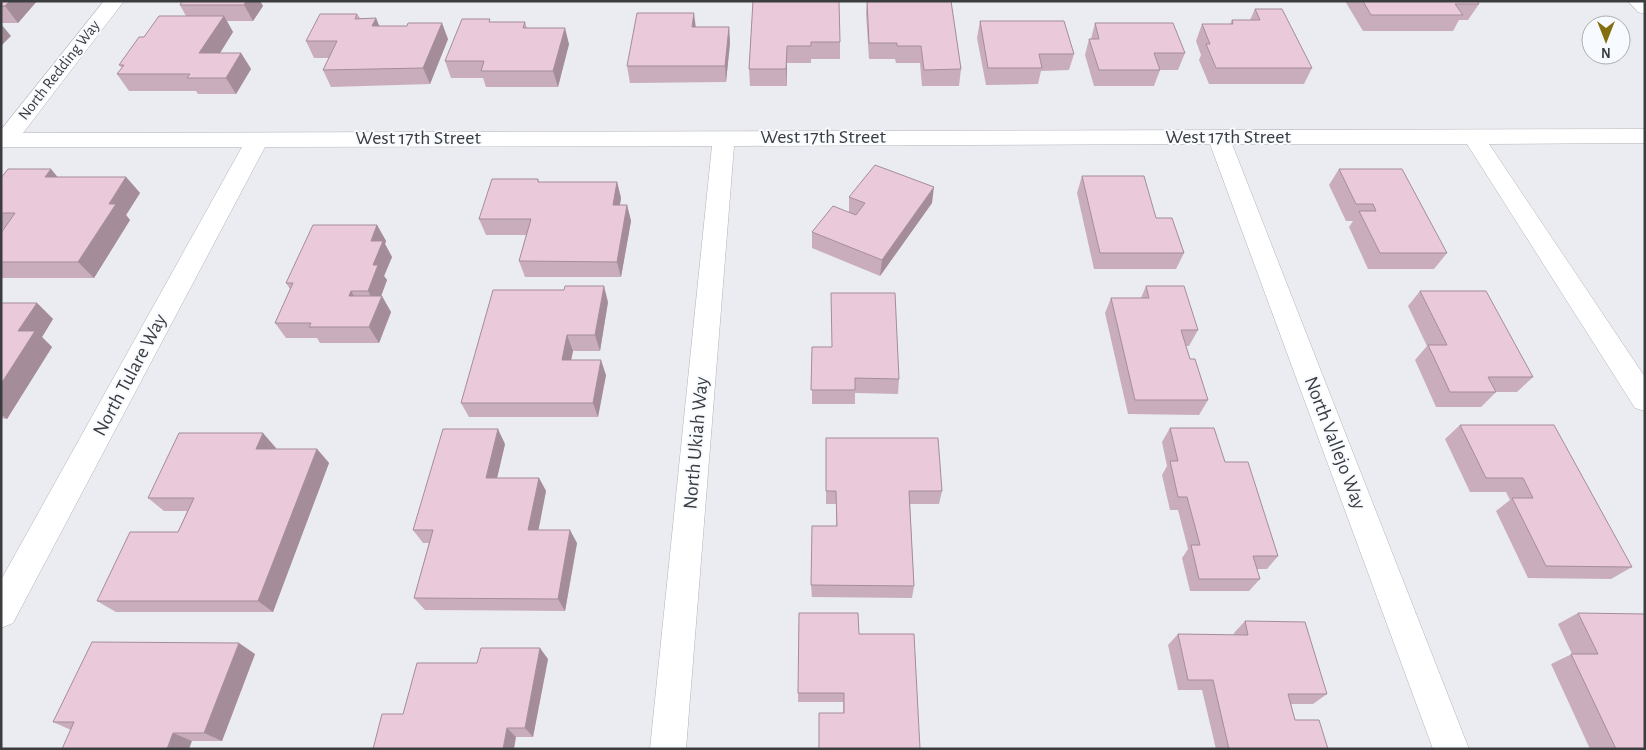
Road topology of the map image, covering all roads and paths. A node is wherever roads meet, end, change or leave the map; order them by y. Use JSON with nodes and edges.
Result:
{"nodes":[{"id":1,"x":114,"y":1,"type":"edge"},
{"id":2,"x":1638,"y":1,"type":"edge"},
{"id":3,"x":1645,"y":8,"type":"edge"},
{"id":4,"x":1473,"y":136,"type":"junction"},
{"id":5,"x":1645,"y":136,"type":"edge"},
{"id":6,"x":724,"y":137,"type":"junction"},
{"id":7,"x":1218,"y":137,"type":"junction"},
{"id":8,"x":258,"y":139,"type":"junction"},
{"id":9,"x":3,"y":140,"type":"edge"},
{"id":10,"x":1645,"y":400,"type":"edge"},
{"id":11,"x":1,"y":612,"type":"edge"},
{"id":12,"x":668,"y":749,"type":"edge"},
{"id":13,"x":1451,"y":749,"type":"edge"}],
"edges":[{"from":1,"to":9,"type":"street","name":"North Redding Way"},
{"from":2,"to":3,"type":"street"},
{"from":4,"to":5,"type":"street","name":"West 17th Street"},
{"from":4,"to":7,"type":"street","name":"West 17th Street"},
{"from":4,"to":10,"type":"street"},
{"from":6,"to":7,"type":"street","name":"West 17th Street"},
{"from":6,"to":8,"type":"street","name":"West 17th Street"},
{"from":6,"to":12,"type":"street","name":"North Ukiah Way"},
{"from":7,"to":13,"type":"street","name":"North Vallejo Way"},
{"from":8,"to":9,"type":"street","name":"West 17th Street"},
{"from":8,"to":11,"type":"street","name":"North Tulare Way"}]}
